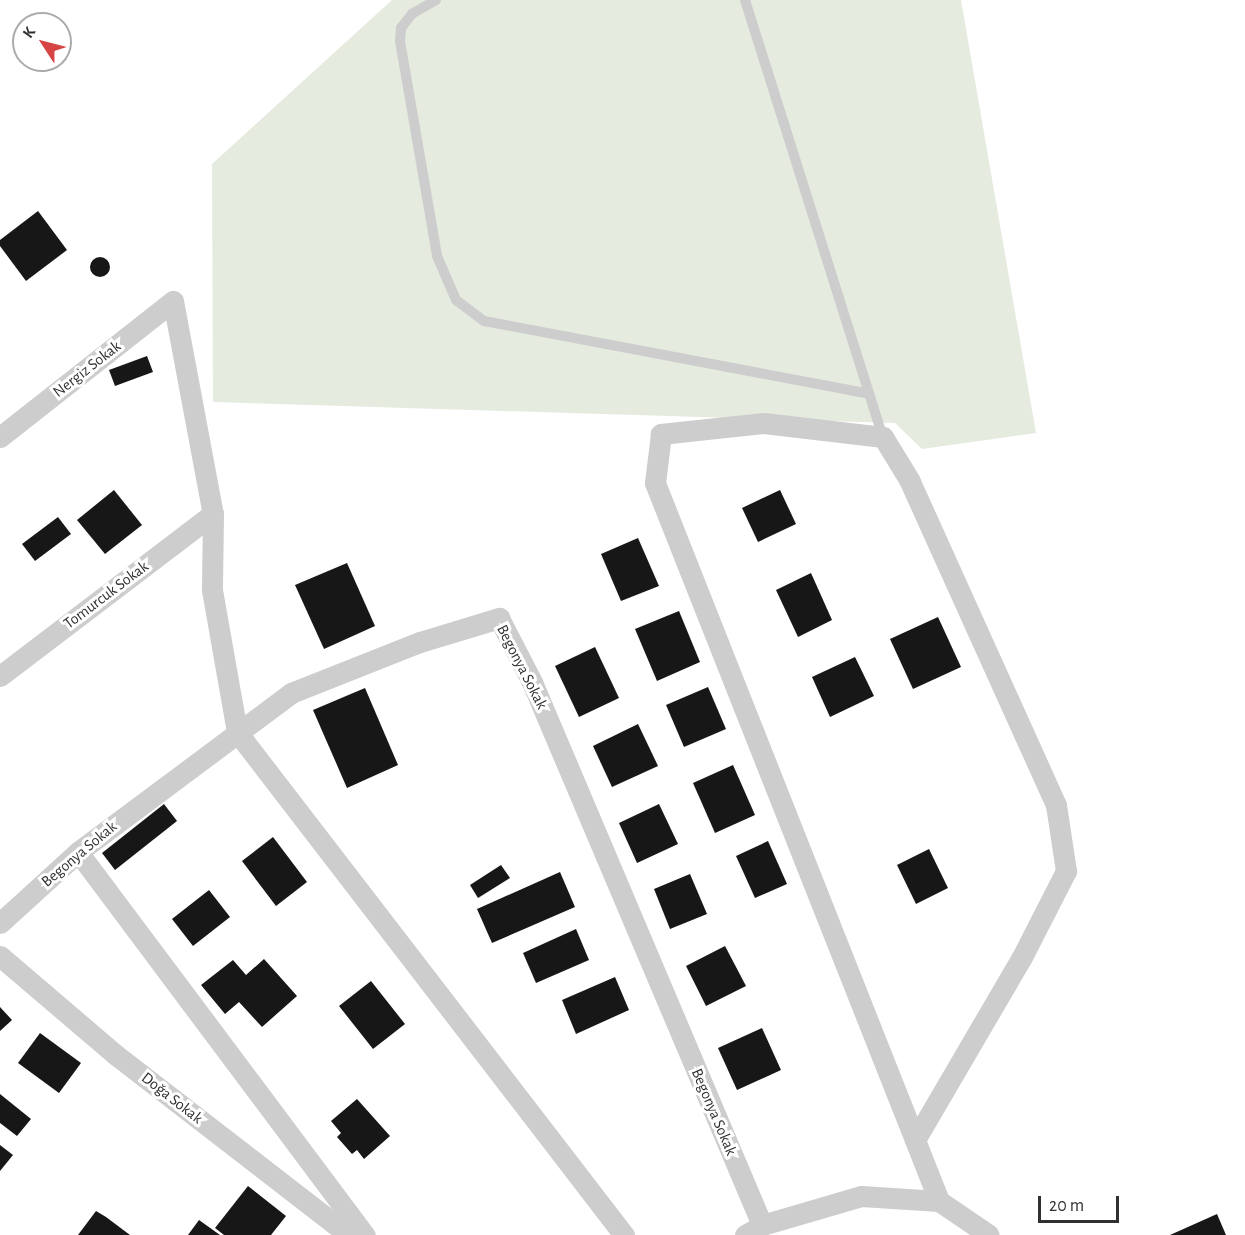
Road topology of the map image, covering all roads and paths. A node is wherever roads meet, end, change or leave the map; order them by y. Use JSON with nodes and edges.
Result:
{"nodes":[{"id":1,"x":436,"y":0,"type":"edge"},
{"id":2,"x":745,"y":0,"type":"edge"},
{"id":3,"x":869,"y":394,"type":"junction"},
{"id":4,"x":0,"y":437,"type":"edge"},
{"id":5,"x":883,"y":437,"type":"junction"},
{"id":6,"x":213,"y":514,"type":"junction"},
{"id":7,"x":0,"y":676,"type":"edge"},
{"id":8,"x":237,"y":732,"type":"junction"},
{"id":9,"x":78,"y":852,"type":"junction"},
{"id":10,"x":0,"y":923,"type":"edge"},
{"id":11,"x":0,"y":956,"type":"edge"},
{"id":12,"x":915,"y":1140,"type":"junction"},
{"id":13,"x":939,"y":1201,"type":"junction"},
{"id":14,"x":754,"y":1230,"type":"edge"},
{"id":15,"x":349,"y":1235,"type":"edge"},
{"id":16,"x":365,"y":1235,"type":"edge"},
{"id":17,"x":624,"y":1235,"type":"edge"},
{"id":18,"x":989,"y":1235,"type":"edge"}],
"edges":[{"from":1,"to":3,"type":"lane"},
{"from":2,"to":3,"type":"lane"},
{"from":3,"to":5,"type":"lane"},
{"from":4,"to":6,"type":"street","name":"Nergiz Sokak"},
{"from":5,"to":12,"type":"street"},
{"from":5,"to":12,"type":"street"},
{"from":6,"to":7,"type":"street","name":"Tomurcuk Sokak"},
{"from":6,"to":8,"type":"street"},
{"from":8,"to":9,"type":"street","name":"Begonya Sokak"},
{"from":8,"to":14,"type":"street","name":"Begonya Sokak"},
{"from":8,"to":17,"type":"street"},
{"from":9,"to":10,"type":"street","name":"Begonya Sokak"},
{"from":9,"to":16,"type":"street"},
{"from":11,"to":15,"type":"street","name":"Doğa Sokak"},
{"from":12,"to":13,"type":"street"},
{"from":13,"to":14,"type":"street"},
{"from":13,"to":18,"type":"street"}]}
